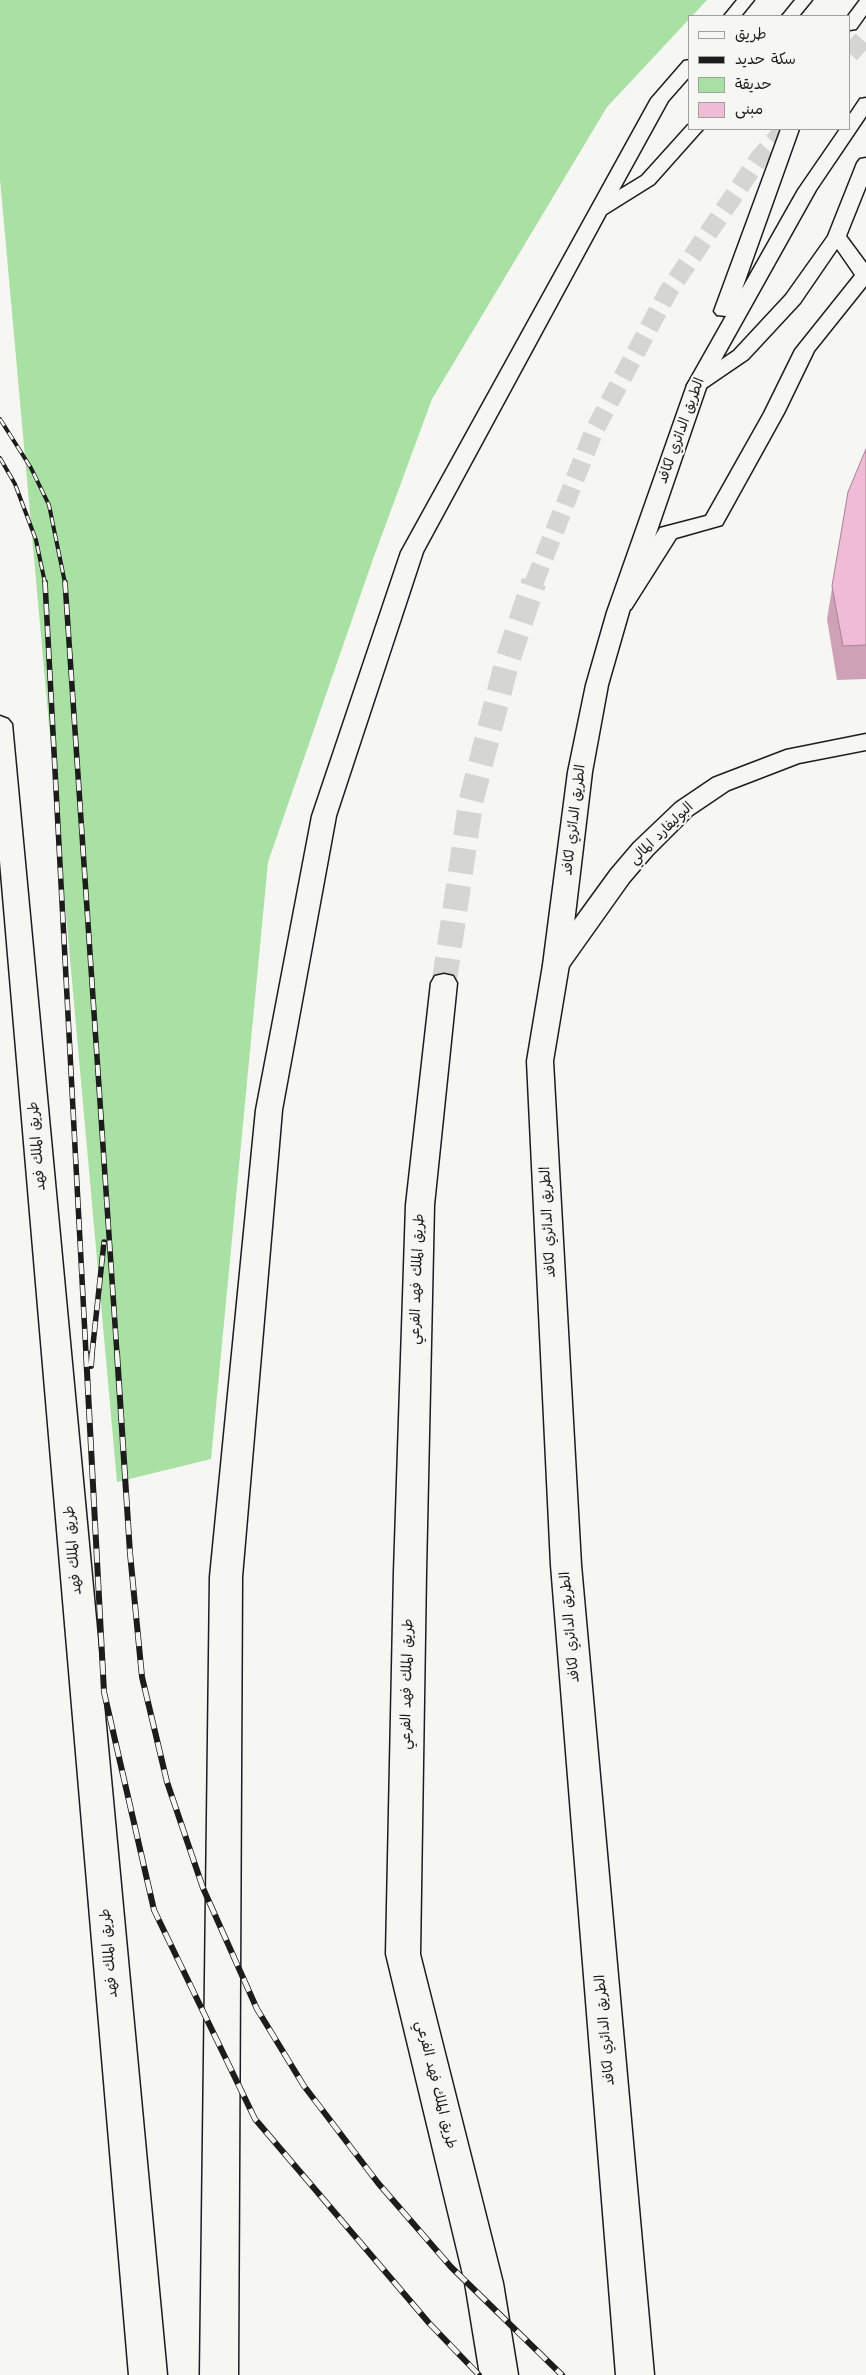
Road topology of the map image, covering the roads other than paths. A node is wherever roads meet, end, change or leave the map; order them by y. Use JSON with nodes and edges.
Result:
{"nodes":[{"id":1,"x":746,"y":0,"type":"edge"},
{"id":2,"x":804,"y":0,"type":"edge"},
{"id":3,"x":866,"y":3,"type":"edge"},
{"id":4,"x":733,"y":15,"type":"edge"},
{"id":5,"x":791,"y":15,"type":"edge"},
{"id":6,"x":851,"y":24,"type":"edge"},
{"id":7,"x":688,"y":67,"type":"edge"},
{"id":8,"x":866,"y":103,"type":"edge"},
{"id":9,"x":851,"y":125,"type":"edge"},
{"id":10,"x":693,"y":130,"type":"edge"},
{"id":11,"x":790,"y":130,"type":"edge"},
{"id":12,"x":848,"y":130,"type":"edge"},
{"id":13,"x":866,"y":163,"type":"edge"},
{"id":14,"x":599,"y":211,"type":"junction"},
{"id":15,"x":837,"y":236,"type":"junction"},
{"id":16,"x":697,"y":385,"type":"junction"},
{"id":17,"x":618,"y":612,"type":"junction"},
{"id":18,"x":0,"y":724,"type":"edge"},
{"id":19,"x":866,"y":742,"type":"edge"},
{"id":20,"x":556,"y":965,"type":"junction"},
{"id":21,"x":444,"y":983,"type":"tunnel mouth"},
{"id":22,"x":148,"y":2375,"type":"edge"},
{"id":23,"x":218,"y":2375,"type":"edge"},
{"id":24,"x":499,"y":2375,"type":"edge"},
{"id":25,"x":635,"y":2375,"type":"edge"}],
"edges":[{"from":1,"to":4,"type":"main road"},
{"from":2,"to":5,"type":"main road"},
{"from":3,"to":6,"type":"main road"},
{"from":7,"to":14,"type":"main road"},
{"from":8,"to":9,"type":"main road","name":"الطريق الدائري لكافد"},
{"from":10,"to":14,"type":"main road"},
{"from":11,"to":16,"type":"main road"},
{"from":12,"to":16,"type":"main road","name":"الطريق الدائري لكافد"},
{"from":13,"to":15,"type":"main road"},
{"from":14,"to":23,"type":"main road"},
{"from":15,"to":16,"type":"main road"},
{"from":15,"to":17,"type":"main road"},
{"from":16,"to":17,"type":"main road","name":"الطريق الدائري لكافد"},
{"from":17,"to":20,"type":"main road","name":"الطريق الدائري لكافد"},
{"from":18,"to":22,"type":"main road","name":"طريق الملك فهد"},
{"from":19,"to":20,"type":"main road","name":"البوليفارد المالي"},
{"from":20,"to":25,"type":"main road","name":"الطريق الدائري لكافد"},
{"from":21,"to":24,"type":"main road","name":"طريق الملك فهد الفرعي"}]}
